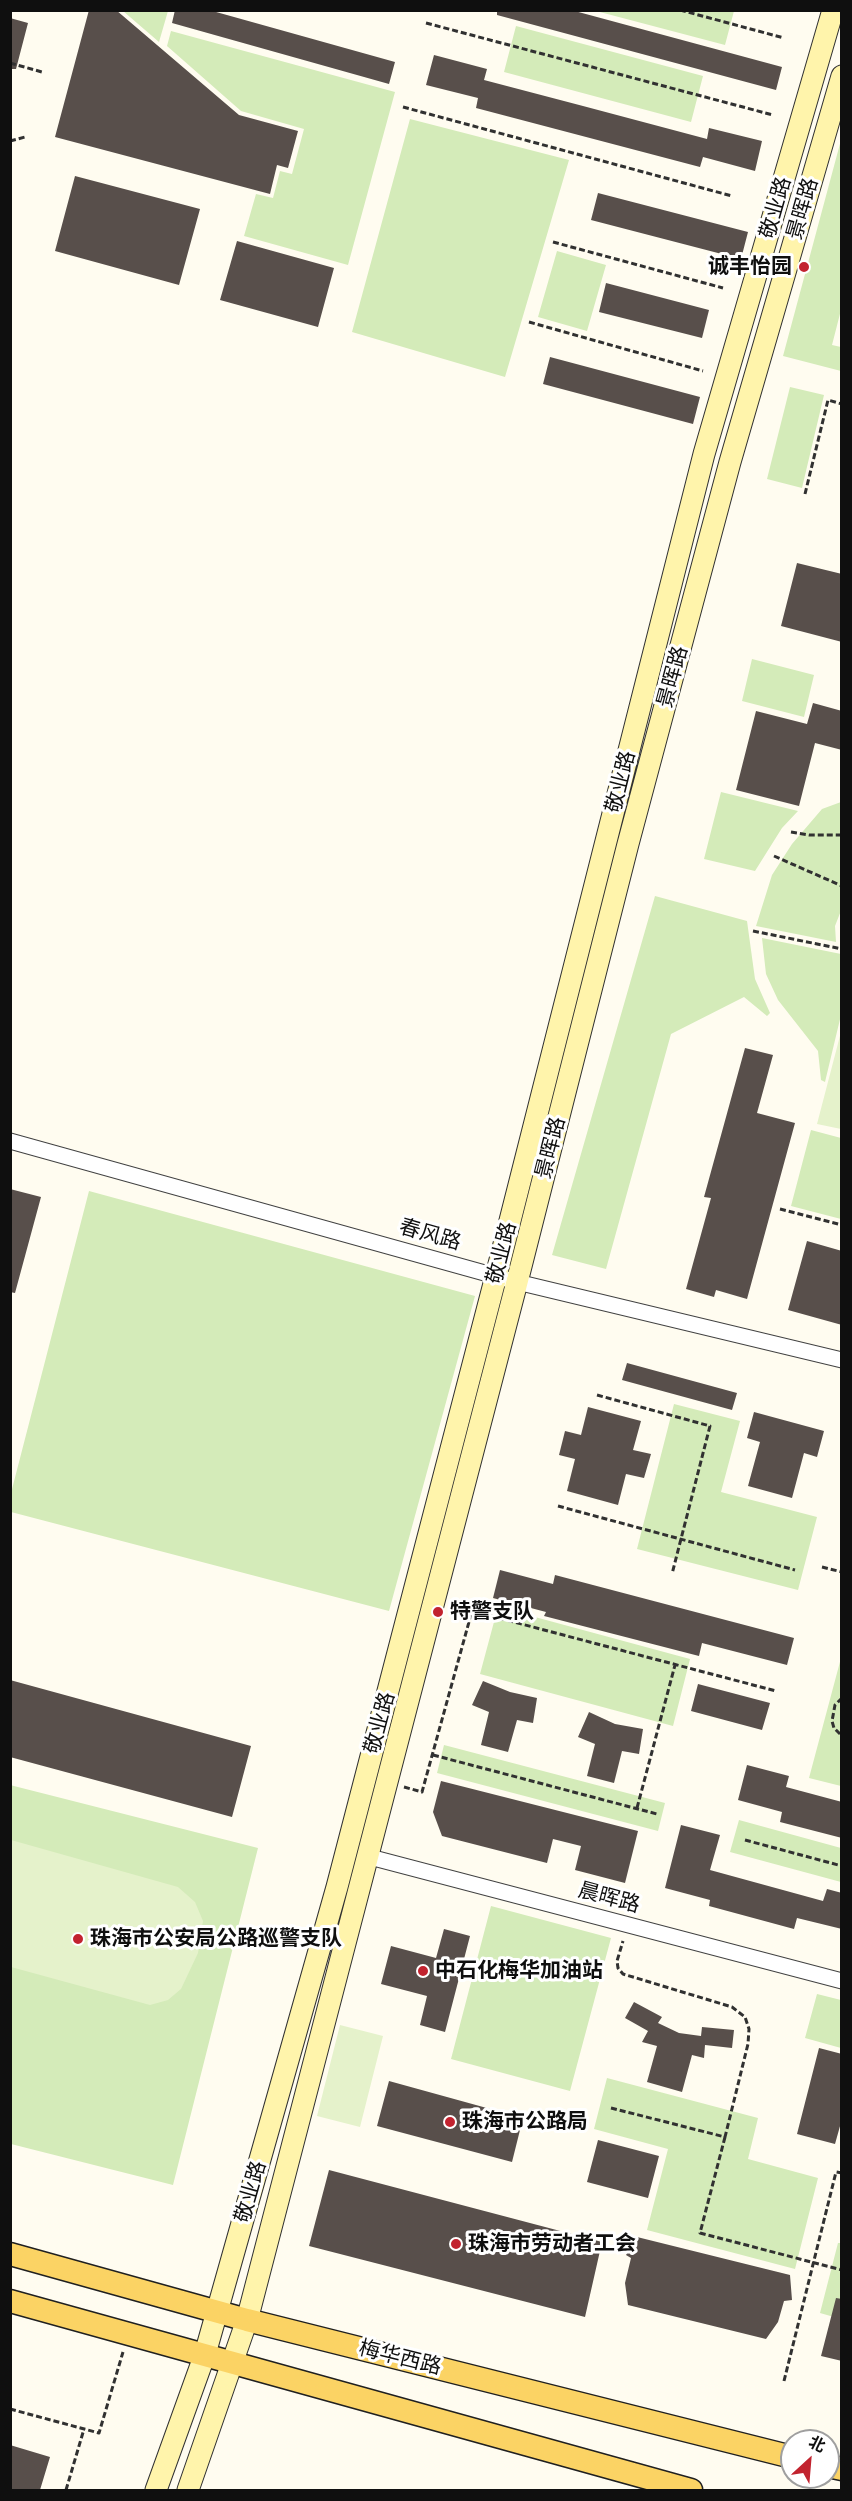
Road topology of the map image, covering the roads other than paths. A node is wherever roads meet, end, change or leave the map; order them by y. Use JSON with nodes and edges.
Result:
{"nodes":[{"id":1,"x":833,"y":10,"type":"edge"},
{"id":2,"x":842,"y":76,"type":"edge"},
{"id":3,"x":10,"y":1141,"type":"edge"},
{"id":4,"x":496,"y":1276,"type":"junction"},
{"id":5,"x":517,"y":1282,"type":"junction"},
{"id":6,"x":842,"y":1360,"type":"edge"},
{"id":7,"x":366,"y":1856,"type":"junction"},
{"id":8,"x":842,"y":1981,"type":"edge"},
{"id":9,"x":10,"y":2254,"type":"edge"},
{"id":10,"x":10,"y":2301,"type":"edge"},
{"id":11,"x":217,"y":2312,"type":"junction"},
{"id":12,"x":247,"y":2320,"type":"junction"},
{"id":13,"x":205,"y":2354,"type":"junction"},
{"id":14,"x":234,"y":2362,"type":"junction"},
{"id":15,"x":780,"y":2454,"type":"edge"},
{"id":16,"x":156,"y":2490,"type":"edge"},
{"id":17,"x":188,"y":2490,"type":"edge"},
{"id":18,"x":691,"y":2490,"type":"edge"}],
"edges":[{"from":1,"to":4,"type":"main road","name":"敬业路"},
{"from":2,"to":5,"type":"main road","name":"景晖路"},
{"from":3,"to":4,"type":"street","name":"春风路"},
{"from":4,"to":5,"type":"street","name":"春风路"},
{"from":4,"to":11,"type":"main road","name":"敬业路"},
{"from":5,"to":6,"type":"street","name":"春风路"},
{"from":5,"to":7,"type":"main road","name":"敬业路"},
{"from":7,"to":8,"type":"street","name":"晨晖路"},
{"from":7,"to":12,"type":"main road","name":"敬业路"},
{"from":9,"to":11,"type":"main road","name":"梅华西路"},
{"from":10,"to":13,"type":"main road"},
{"from":11,"to":12,"type":"main road","name":"梅华西路"},
{"from":11,"to":13,"type":"main road","name":"敬业路"},
{"from":12,"to":14,"type":"main road","name":"敬业路"},
{"from":12,"to":15,"type":"main road","name":"梅华西路"},
{"from":13,"to":14,"type":"main road"},
{"from":13,"to":16,"type":"main road","name":"敬业路"},
{"from":14,"to":17,"type":"main road","name":"敬业路"},
{"from":14,"to":18,"type":"main road"}]}
